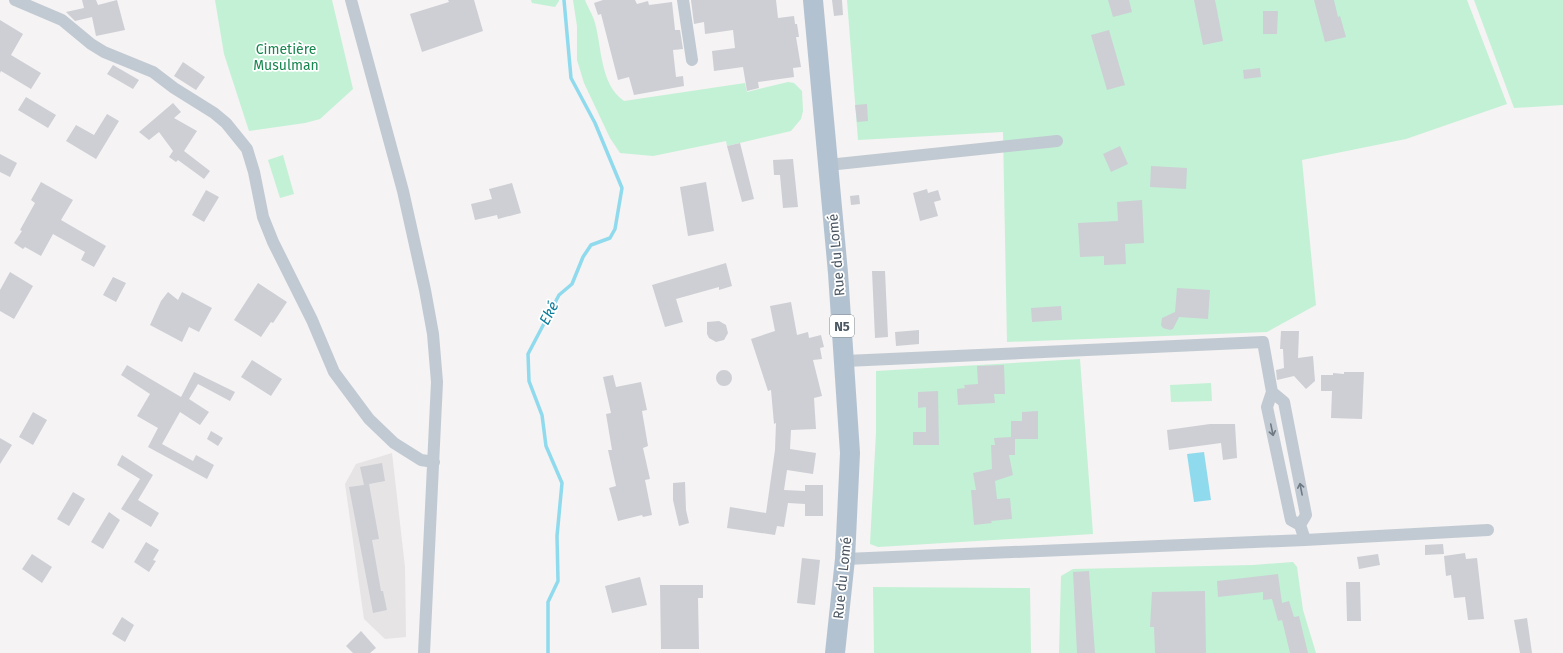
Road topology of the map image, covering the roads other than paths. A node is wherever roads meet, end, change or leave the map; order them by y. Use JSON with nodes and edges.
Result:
{"nodes":[{"id":1,"x":15,"y":0,"type":"edge"},
{"id":2,"x":351,"y":0,"type":"edge"},
{"id":3,"x":682,"y":0,"type":"edge"},
{"id":4,"x":813,"y":0,"type":"edge"},
{"id":5,"x":692,"y":60,"type":"dead end"},
{"id":6,"x":1058,"y":141,"type":"dead end"},
{"id":7,"x":828,"y":165,"type":"junction"},
{"id":8,"x":845,"y":361,"type":"junction"},
{"id":9,"x":1272,"y":392,"type":"junction"},
{"id":10,"x":434,"y":462,"type":"junction"},
{"id":11,"x":1300,"y":525,"type":"junction"},
{"id":12,"x":1488,"y":530,"type":"dead end"},
{"id":13,"x":1305,"y":540,"type":"junction"},
{"id":14,"x":845,"y":559,"type":"junction"},
{"id":15,"x":424,"y":653,"type":"edge"},
{"id":16,"x":835,"y":653,"type":"edge"}],
"edges":[{"from":1,"to":10,"type":"street"},
{"from":2,"to":10,"type":"street"},
{"from":3,"to":5,"type":"street"},
{"from":4,"to":7,"type":"main road","name":"Rue du Lomé","number":"N5"},
{"from":6,"to":7,"type":"street"},
{"from":7,"to":8,"type":"main road","name":"Rue du Lomé","number":"N5"},
{"from":8,"to":9,"type":"street"},
{"from":8,"to":14,"type":"main road","name":"Rue du Lomé","number":"N5"},
{"from":9,"to":11,"type":"street","one_way":true},
{"from":11,"to":9,"type":"street","one_way":true},
{"from":10,"to":15,"type":"street"},
{"from":11,"to":13,"type":"street"},
{"from":12,"to":13,"type":"street"},
{"from":13,"to":14,"type":"street"},
{"from":14,"to":16,"type":"main road","name":"Rue du Lomé","number":"N5"}]}
